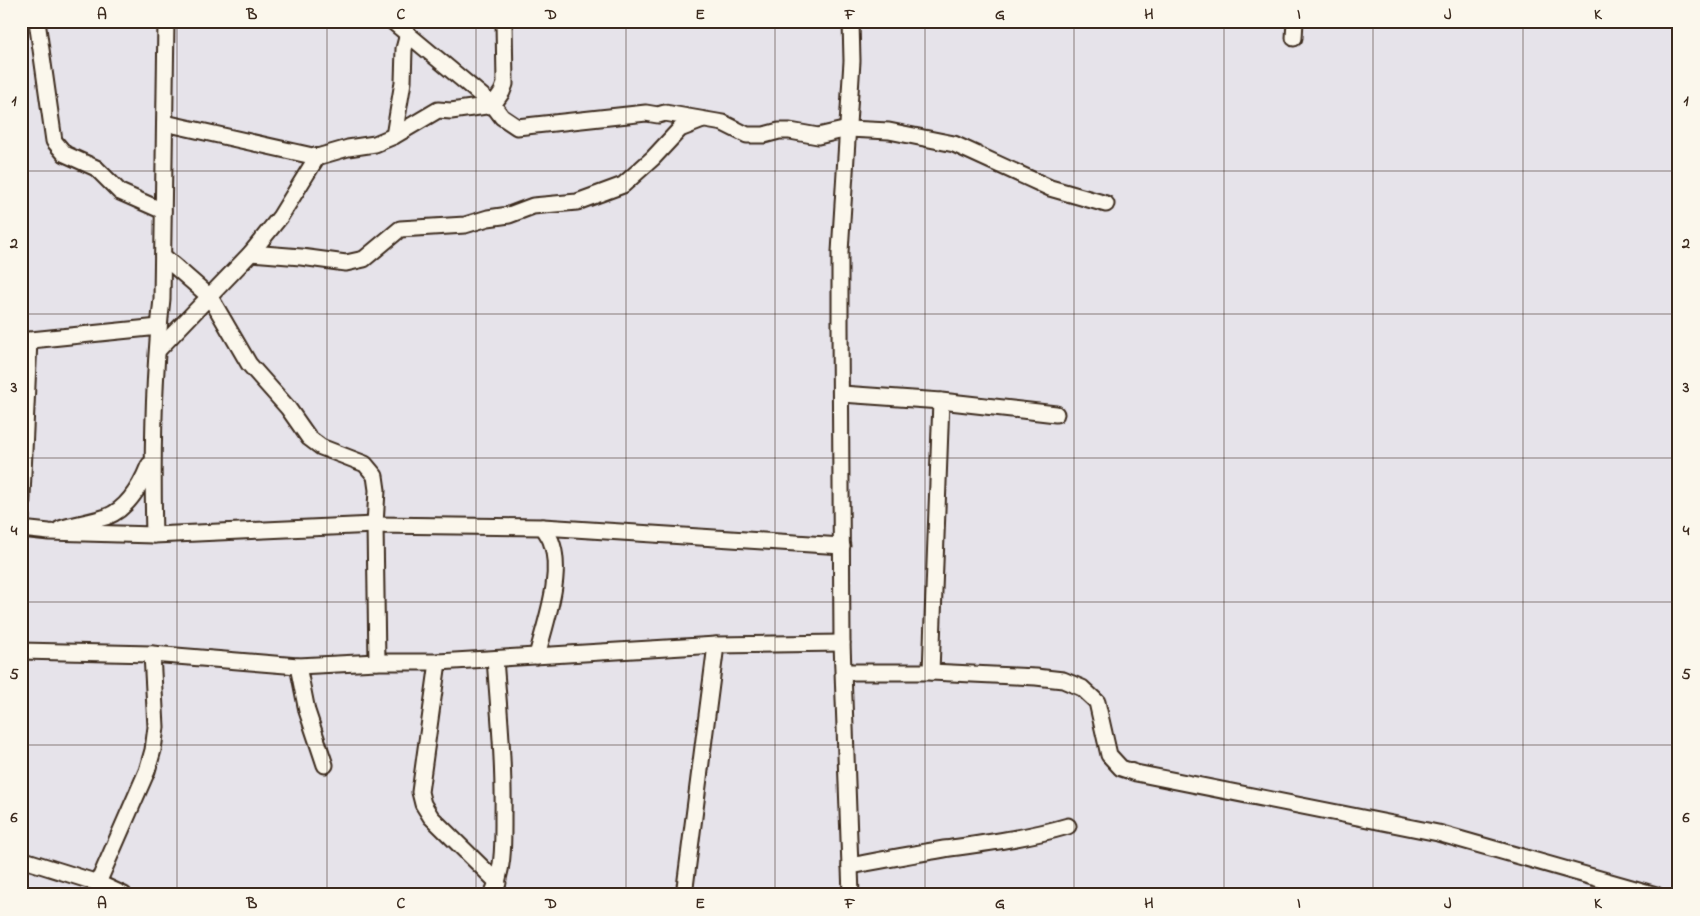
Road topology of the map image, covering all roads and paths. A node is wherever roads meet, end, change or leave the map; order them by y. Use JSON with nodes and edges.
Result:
{"nodes":[{"id":1,"x":37,"y":21,"type":"edge"},
{"id":2,"x":166,"y":21,"type":"edge"},
{"id":3,"x":392,"y":21,"type":"edge"},
{"id":4,"x":504,"y":21,"type":"edge"},
{"id":5,"x":851,"y":21,"type":"edge"},
{"id":6,"x":1295,"y":21,"type":"edge"},
{"id":7,"x":408,"y":34,"type":"junction"},
{"id":8,"x":1294,"y":38,"type":"dead end"},
{"id":9,"x":492,"y":105,"type":"junction"},
{"id":10,"x":704,"y":120,"type":"junction"},
{"id":11,"x":165,"y":123,"type":"junction"},
{"id":12,"x":848,"y":129,"type":"junction"},
{"id":13,"x":394,"y":136,"type":"junction"},
{"id":14,"x":317,"y":158,"type":"junction"},
{"id":15,"x":1106,"y":204,"type":"dead end"},
{"id":16,"x":163,"y":212,"type":"junction"},
{"id":17,"x":251,"y":253,"type":"junction"},
{"id":18,"x":163,"y":256,"type":"junction"},
{"id":19,"x":210,"y":297,"type":"junction"},
{"id":20,"x":159,"y":327,"type":"junction"},
{"id":21,"x":25,"y":341,"type":"edge"},
{"id":22,"x":158,"y":350,"type":"junction"},
{"id":23,"x":842,"y":394,"type":"junction"},
{"id":24,"x":941,"y":401,"type":"junction"},
{"id":25,"x":1056,"y":414,"type":"dead end"},
{"id":26,"x":152,"y":455,"type":"junction"},
{"id":27,"x":21,"y":518,"type":"edge"},
{"id":28,"x":375,"y":524,"type":"junction"},
{"id":29,"x":543,"y":527,"type":"junction"},
{"id":30,"x":21,"y":529,"type":"edge"},
{"id":31,"x":49,"y":532,"type":"junction"},
{"id":32,"x":154,"y":535,"type":"junction"},
{"id":33,"x":842,"y":546,"type":"junction"},
{"id":34,"x":842,"y":643,"type":"junction"},
{"id":35,"x":716,"y":645,"type":"junction"},
{"id":36,"x":21,"y":651,"type":"edge"},
{"id":37,"x":152,"y":654,"type":"junction"},
{"id":38,"x":537,"y":656,"type":"junction"},
{"id":39,"x":495,"y":659,"type":"junction"},
{"id":40,"x":377,"y":662,"type":"junction"},
{"id":41,"x":438,"y":662,"type":"junction"},
{"id":42,"x":298,"y":666,"type":"junction"},
{"id":43,"x":844,"y":672,"type":"junction"},
{"id":44,"x":931,"y":672,"type":"junction"},
{"id":45,"x":325,"y":765,"type":"dead end"},
{"id":46,"x":1068,"y":826,"type":"dead end"},
{"id":47,"x":21,"y":859,"type":"edge"},
{"id":48,"x":850,"y":866,"type":"junction"},
{"id":49,"x":98,"y":883,"type":"junction"},
{"id":50,"x":495,"y":889,"type":"edge"},
{"id":51,"x":124,"y":895,"type":"edge"},
{"id":52,"x":684,"y":895,"type":"edge"},
{"id":53,"x":851,"y":895,"type":"edge"},
{"id":54,"x":1656,"y":895,"type":"edge"}],
"edges":[{"from":1,"to":16,"type":"street"},
{"from":2,"to":11,"type":"street"},
{"from":3,"to":7,"type":"street"},
{"from":4,"to":9,"type":"street"},
{"from":5,"to":12,"type":"street"},
{"from":6,"to":8,"type":"street"},
{"from":7,"to":9,"type":"street"},
{"from":7,"to":13,"type":"street"},
{"from":9,"to":10,"type":"street"},
{"from":9,"to":13,"type":"street"},
{"from":10,"to":12,"type":"street"},
{"from":10,"to":17,"type":"street"},
{"from":11,"to":14,"type":"street"},
{"from":11,"to":16,"type":"street"},
{"from":12,"to":15,"type":"street"},
{"from":12,"to":23,"type":"street"},
{"from":13,"to":14,"type":"street"},
{"from":14,"to":17,"type":"street"},
{"from":16,"to":18,"type":"street"},
{"from":17,"to":19,"type":"street"},
{"from":18,"to":19,"type":"street"},
{"from":18,"to":20,"type":"street"},
{"from":19,"to":22,"type":"street"},
{"from":19,"to":28,"type":"street"},
{"from":20,"to":21,"type":"street"},
{"from":20,"to":22,"type":"street"},
{"from":21,"to":27,"type":"street"},
{"from":22,"to":26,"type":"street"},
{"from":23,"to":24,"type":"street"},
{"from":23,"to":33,"type":"street"},
{"from":24,"to":25,"type":"street"},
{"from":24,"to":44,"type":"street"},
{"from":26,"to":31,"type":"street"},
{"from":26,"to":32,"type":"street"},
{"from":28,"to":29,"type":"street"},
{"from":28,"to":32,"type":"street"},
{"from":28,"to":40,"type":"street"},
{"from":29,"to":33,"type":"street"},
{"from":29,"to":38,"type":"street"},
{"from":30,"to":31,"type":"street"},
{"from":31,"to":32,"type":"street"},
{"from":33,"to":34,"type":"street"},
{"from":34,"to":35,"type":"street"},
{"from":34,"to":43,"type":"street"},
{"from":35,"to":38,"type":"street"},
{"from":35,"to":52,"type":"street"},
{"from":36,"to":37,"type":"street"},
{"from":37,"to":42,"type":"street"},
{"from":37,"to":49,"type":"street"},
{"from":38,"to":39,"type":"street"},
{"from":39,"to":41,"type":"street"},
{"from":39,"to":50,"type":"street"},
{"from":40,"to":41,"type":"street"},
{"from":40,"to":42,"type":"street"},
{"from":41,"to":50,"type":"street"},
{"from":42,"to":45,"type":"street"},
{"from":43,"to":44,"type":"street"},
{"from":43,"to":48,"type":"street"},
{"from":44,"to":54,"type":"street"},
{"from":46,"to":48,"type":"street"},
{"from":47,"to":49,"type":"street"},
{"from":48,"to":53,"type":"street"},
{"from":49,"to":51,"type":"street"}]}
